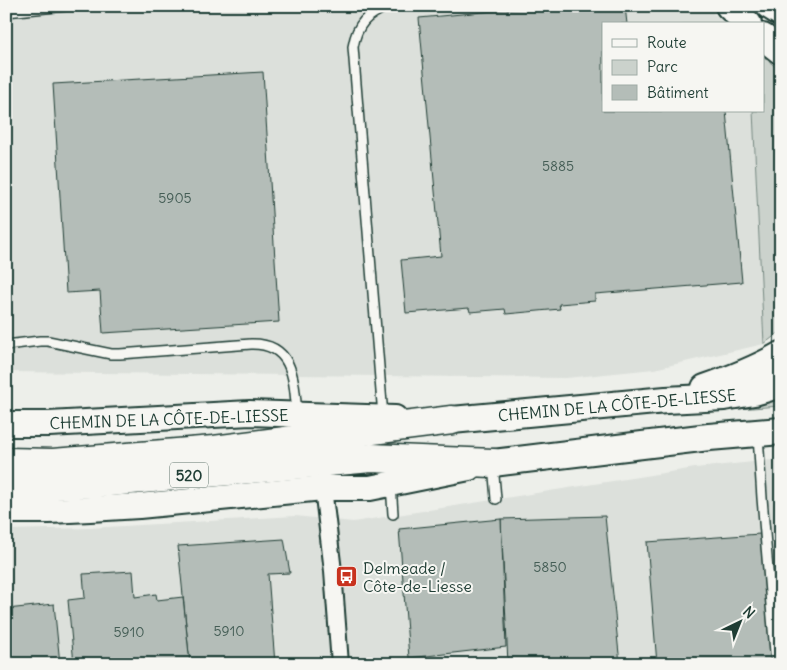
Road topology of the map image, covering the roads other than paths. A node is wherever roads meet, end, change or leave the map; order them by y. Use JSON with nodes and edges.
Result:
{"nodes":[{"id":1,"x":66,"y":6,"type":"edge"},
{"id":2,"x":388,"y":6,"type":"edge"},
{"id":3,"x":729,"y":6,"type":"edge"},
{"id":4,"x":768,"y":6,"type":"edge"},
{"id":5,"x":6,"y":12,"type":"edge"},
{"id":6,"x":781,"y":14,"type":"edge"},
{"id":7,"x":746,"y":22,"type":"edge"},
{"id":8,"x":764,"y":38,"type":"edge"},
{"id":9,"x":781,"y":51,"type":"edge"},
{"id":10,"x":6,"y":344,"type":"edge"},
{"id":11,"x":781,"y":355,"type":"edge"},
{"id":12,"x":781,"y":384,"type":"edge"},
{"id":13,"x":666,"y":400,"type":"junction"},
{"id":14,"x":297,"y":415,"type":"junction"},
{"id":15,"x":384,"y":418,"type":"junction"},
{"id":16,"x":452,"y":420,"type":"junction"},
{"id":17,"x":6,"y":424,"type":"edge"},
{"id":18,"x":769,"y":432,"type":"edge"},
{"id":19,"x":6,"y":462,"type":"edge"},
{"id":20,"x":493,"y":463,"type":"junction"},
{"id":21,"x":391,"y":484,"type":"junction"},
{"id":22,"x":6,"y":485,"type":"edge"},
{"id":23,"x":323,"y":488,"type":"junction"},
{"id":24,"x":496,"y":499,"type":"dead end"},
{"id":25,"x":6,"y":511,"type":"edge"},
{"id":26,"x":393,"y":514,"type":"dead end"},
{"id":27,"x":340,"y":664,"type":"edge"},
{"id":28,"x":776,"y":664,"type":"edge"}],
"edges":[{"from":1,"to":5,"type":"lane"},
{"from":2,"to":15,"type":"lane"},
{"from":3,"to":7,"type":"main road"},
{"from":4,"to":6,"type":"main road"},
{"from":8,"to":9,"type":"main road"},
{"from":10,"to":14,"type":"lane"},
{"from":11,"to":13,"type":"main road"},
{"from":12,"to":13,"type":"main road","name":"CHEMIN DE LA CÔTE-DE-LIESSE"},
{"from":13,"to":16,"type":"main road","name":"CHEMIN DE LA CÔTE-DE-LIESSE"},
{"from":14,"to":15,"type":"main road","name":"CHEMIN DE LA CÔTE-DE-LIESSE"},
{"from":14,"to":17,"type":"main road","name":"CHEMIN DE LA CÔTE-DE-LIESSE"},
{"from":15,"to":16,"type":"main road","name":"CHEMIN DE LA CÔTE-DE-LIESSE"},
{"from":16,"to":19,"type":"highway","name":"CHEMIN DE LA CÔTE-DE-LIESSE","number":"520"},
{"from":18,"to":20,"type":"main road"},
{"from":18,"to":28,"type":"lane"},
{"from":20,"to":21,"type":"main road"},
{"from":20,"to":22,"type":"highway","number":"520"},
{"from":20,"to":24,"type":"lane"},
{"from":21,"to":23,"type":"main road"},
{"from":21,"to":26,"type":"lane"},
{"from":23,"to":25,"type":"main road"},
{"from":23,"to":27,"type":"street"}]}
